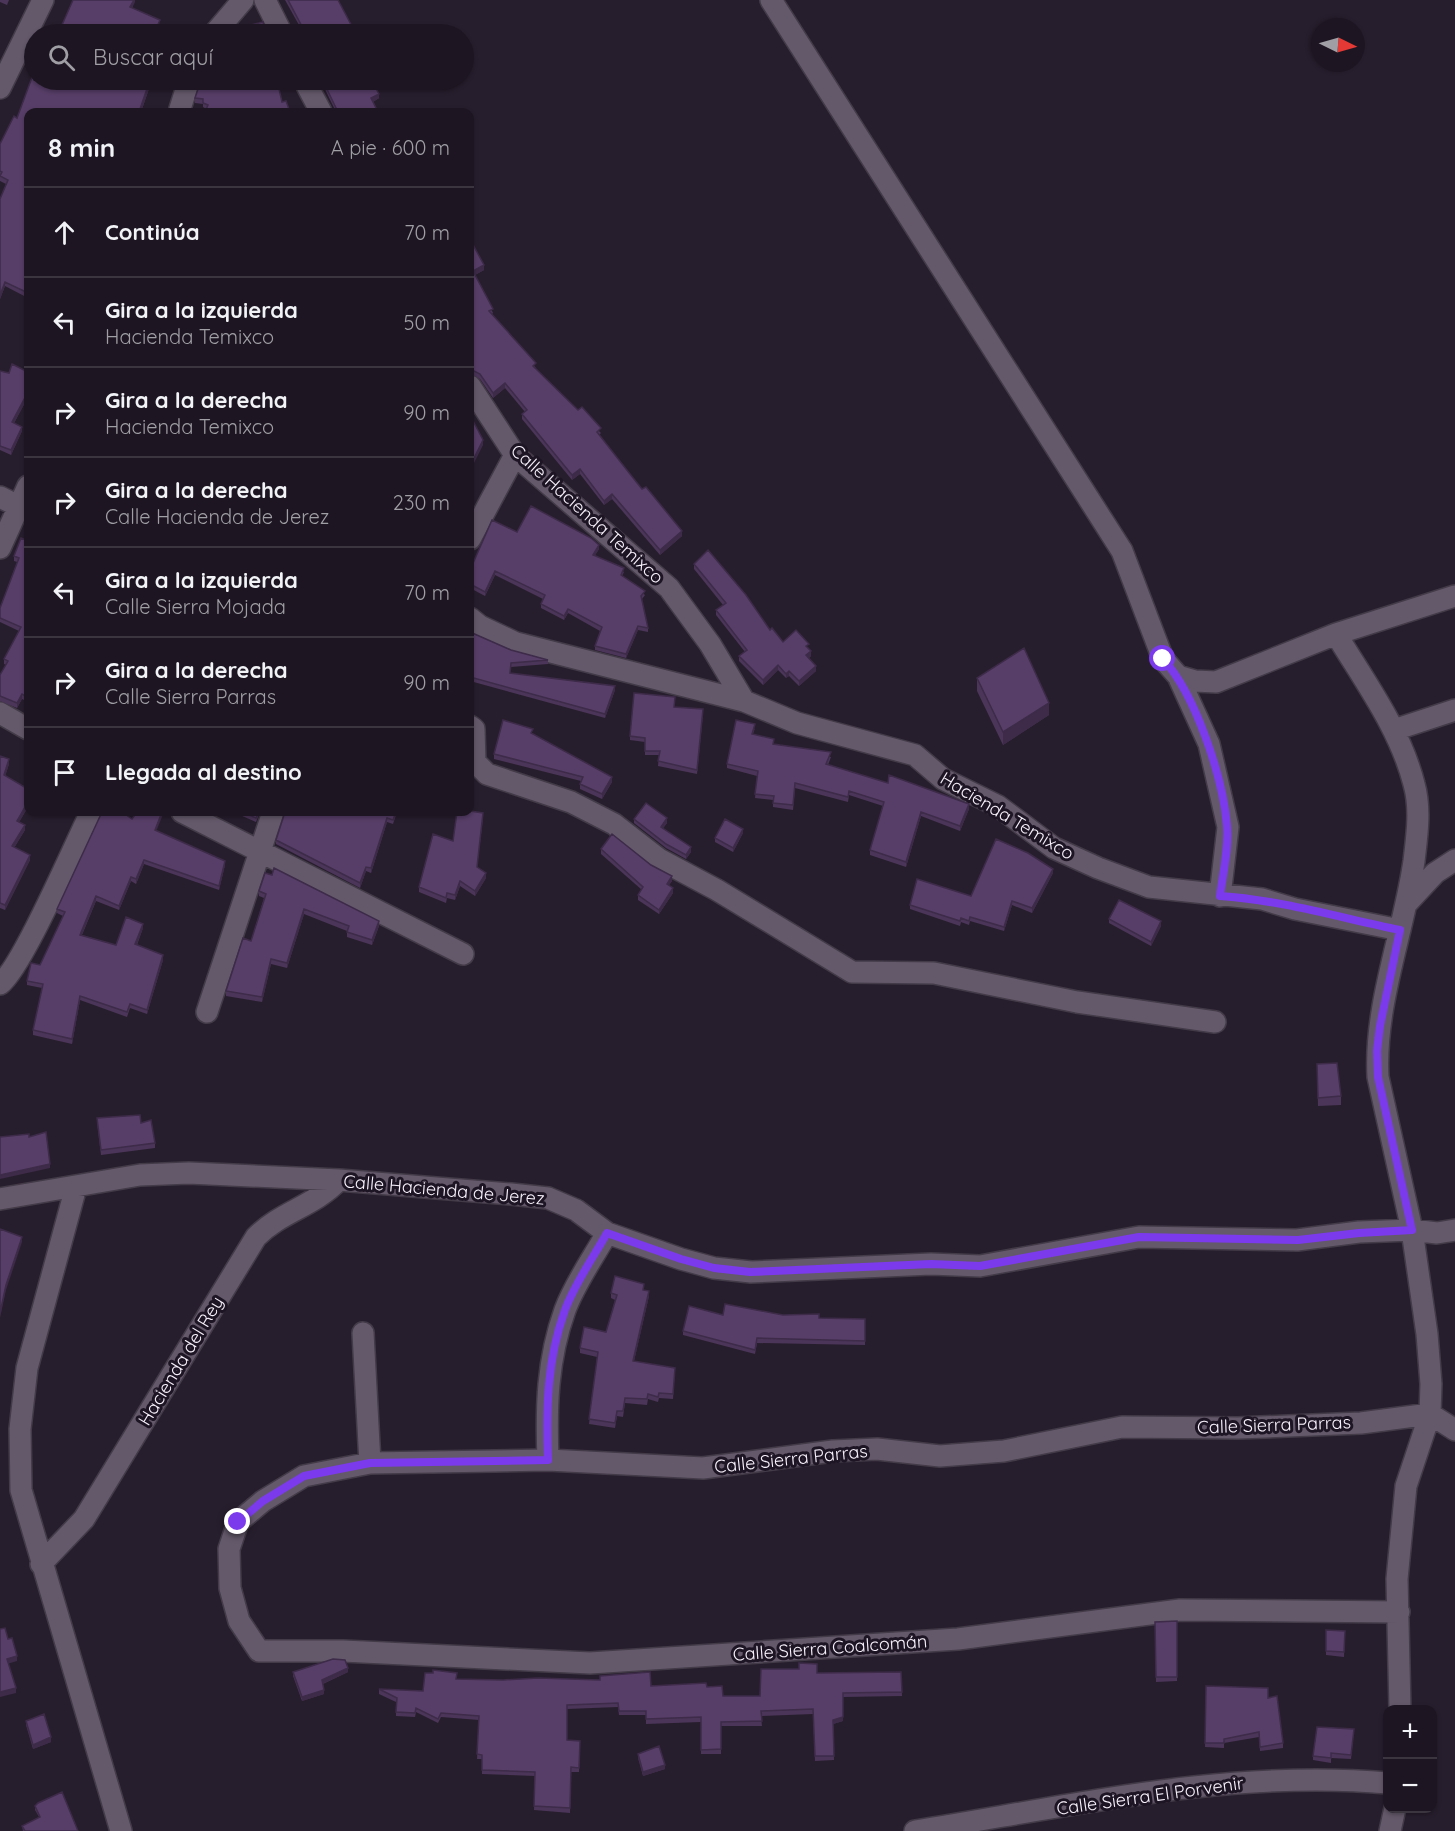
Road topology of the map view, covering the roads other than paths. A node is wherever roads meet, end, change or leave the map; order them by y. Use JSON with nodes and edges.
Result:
{"nodes":[{"id":1,"x":43,"y":0,"type":"edge"},
{"id":2,"x":243,"y":0,"type":"edge"},
{"id":3,"x":265,"y":0,"type":"edge"},
{"id":4,"x":771,"y":0,"type":"edge"},
{"id":5,"x":31,"y":24,"type":"edge"},
{"id":6,"x":223,"y":24,"type":"edge"},
{"id":7,"x":277,"y":24,"type":"edge"},
{"id":8,"x":24,"y":39,"type":"edge"},
{"id":9,"x":0,"y":88,"type":"edge"},
{"id":10,"x":186,"y":90,"type":"edge"},
{"id":11,"x":309,"y":90,"type":"edge"},
{"id":12,"x":180,"y":108,"type":"edge"},
{"id":13,"x":319,"y":108,"type":"edge"},
{"id":14,"x":474,"y":392,"type":"edge"},
{"id":15,"x":515,"y":455,"type":"junction"},
{"id":16,"x":0,"y":497,"type":"edge"},
{"id":17,"x":24,"y":509,"type":"edge"},
{"id":18,"x":474,"y":532,"type":"edge"},
{"id":19,"x":0,"y":548,"type":"edge"},
{"id":20,"x":1455,"y":596,"type":"edge"},
{"id":21,"x":474,"y":621,"type":"edge"},
{"id":22,"x":1336,"y":634,"type":"junction"},
{"id":23,"x":1178,"y":676,"type":"junction"},
{"id":24,"x":744,"y":702,"type":"junction"},
{"id":25,"x":1455,"y":710,"type":"edge"},
{"id":26,"x":0,"y":713,"type":"edge"},
{"id":27,"x":24,"y":727,"type":"edge"},
{"id":28,"x":474,"y":729,"type":"edge"},
{"id":29,"x":1394,"y":730,"type":"junction"},
{"id":30,"x":89,"y":816,"type":"edge"},
{"id":31,"x":190,"y":816,"type":"edge"},
{"id":32,"x":272,"y":816,"type":"edge"},
{"id":33,"x":259,"y":850,"type":"junction"},
{"id":34,"x":1455,"y":860,"type":"edge"},
{"id":35,"x":1220,"y":896,"type":"junction"},
{"id":36,"x":1408,"y":902,"type":"junction"},
{"id":37,"x":1400,"y":930,"type":"junction"},
{"id":38,"x":463,"y":954,"type":"dead end"},
{"id":39,"x":4,"y":981,"type":"edge"},
{"id":40,"x":207,"y":1012,"type":"dead end"},
{"id":41,"x":1215,"y":1022,"type":"dead end"},
{"id":42,"x":339,"y":1180,"type":"junction"},
{"id":43,"x":76,"y":1187,"type":"junction"},
{"id":44,"x":0,"y":1199,"type":"edge"},
{"id":45,"x":1412,"y":1230,"type":"junction"},
{"id":46,"x":1455,"y":1230,"type":"edge"},
{"id":47,"x":607,"y":1233,"type":"junction"},
{"id":48,"x":363,"y":1333,"type":"dead end"},
{"id":49,"x":1430,"y":1414,"type":"junction"},
{"id":50,"x":1455,"y":1430,"type":"edge"},
{"id":51,"x":548,"y":1460,"type":"junction"},
{"id":52,"x":370,"y":1463,"type":"junction"},
{"id":53,"x":41,"y":1564,"type":"junction"},
{"id":54,"x":1399,"y":1611,"type":"junction"},
{"id":55,"x":259,"y":1651,"type":"joint"},
{"id":56,"x":1400,"y":1705,"type":"edge"},
{"id":57,"x":1383,"y":1783,"type":"edge"},
{"id":58,"x":1394,"y":1813,"type":"edge"},
{"id":59,"x":121,"y":1831,"type":"edge"},
{"id":60,"x":915,"y":1831,"type":"edge"},
{"id":61,"x":1390,"y":1831,"type":"edge"}],
"edges":[{"from":1,"to":5,"type":"street"},
{"from":2,"to":6,"type":"street"},
{"from":3,"to":7,"type":"street"},
{"from":4,"to":23,"type":"street"},
{"from":8,"to":9,"type":"street"},
{"from":10,"to":12,"type":"street"},
{"from":11,"to":13,"type":"street"},
{"from":14,"to":15,"type":"street","name":"Calle Hacienda Temixco"},
{"from":15,"to":18,"type":"street"},
{"from":15,"to":24,"type":"street","name":"Calle Hacienda Temixco"},
{"from":16,"to":17,"type":"street"},
{"from":17,"to":19,"type":"street"},
{"from":20,"to":22,"type":"street"},
{"from":21,"to":24,"type":"street","name":"Hacienda Temixco"},
{"from":22,"to":23,"type":"street"},
{"from":22,"to":29,"type":"street"},
{"from":23,"to":35,"type":"street"},
{"from":24,"to":35,"type":"street","name":"Hacienda Temixco"},
{"from":25,"to":29,"type":"street"},
{"from":26,"to":27,"type":"street"},
{"from":28,"to":41,"type":"street"},
{"from":29,"to":36,"type":"street"},
{"from":30,"to":39,"type":"street"},
{"from":31,"to":33,"type":"street"},
{"from":32,"to":33,"type":"street"},
{"from":33,"to":38,"type":"street"},
{"from":33,"to":40,"type":"street"},
{"from":34,"to":36,"type":"street"},
{"from":35,"to":37,"type":"street","name":"Hacienda Temixco"},
{"from":36,"to":37,"type":"street"},
{"from":37,"to":45,"type":"street"},
{"from":42,"to":43,"type":"street","name":"Calle Hacienda de Jerez"},
{"from":42,"to":47,"type":"street","name":"Calle Hacienda de Jerez"},
{"from":42,"to":53,"type":"street","name":"Hacienda del Rey"},
{"from":43,"to":44,"type":"street","name":"Calle Hacienda de Jerez"},
{"from":43,"to":53,"type":"street"},
{"from":45,"to":46,"type":"street","name":"Calle Hacienda de Jerez"},
{"from":45,"to":47,"type":"street","name":"Calle Hacienda de Jerez"},
{"from":45,"to":49,"type":"street"},
{"from":47,"to":51,"type":"street"},
{"from":48,"to":52,"type":"street"},
{"from":49,"to":50,"type":"street"},
{"from":49,"to":51,"type":"street","name":"Calle Sierra Parras"},
{"from":49,"to":54,"type":"street"},
{"from":51,"to":52,"type":"street","name":"Calle Sierra Parras"},
{"from":52,"to":55,"type":"street","name":"Calle Sierra Parras"},
{"from":53,"to":59,"type":"street"},
{"from":54,"to":55,"type":"street","name":"Calle Sierra Coalcomán"},
{"from":54,"to":56,"type":"street"},
{"from":57,"to":60,"type":"street","name":"Calle Sierra El Porvenir"},
{"from":58,"to":61,"type":"street"}]}
